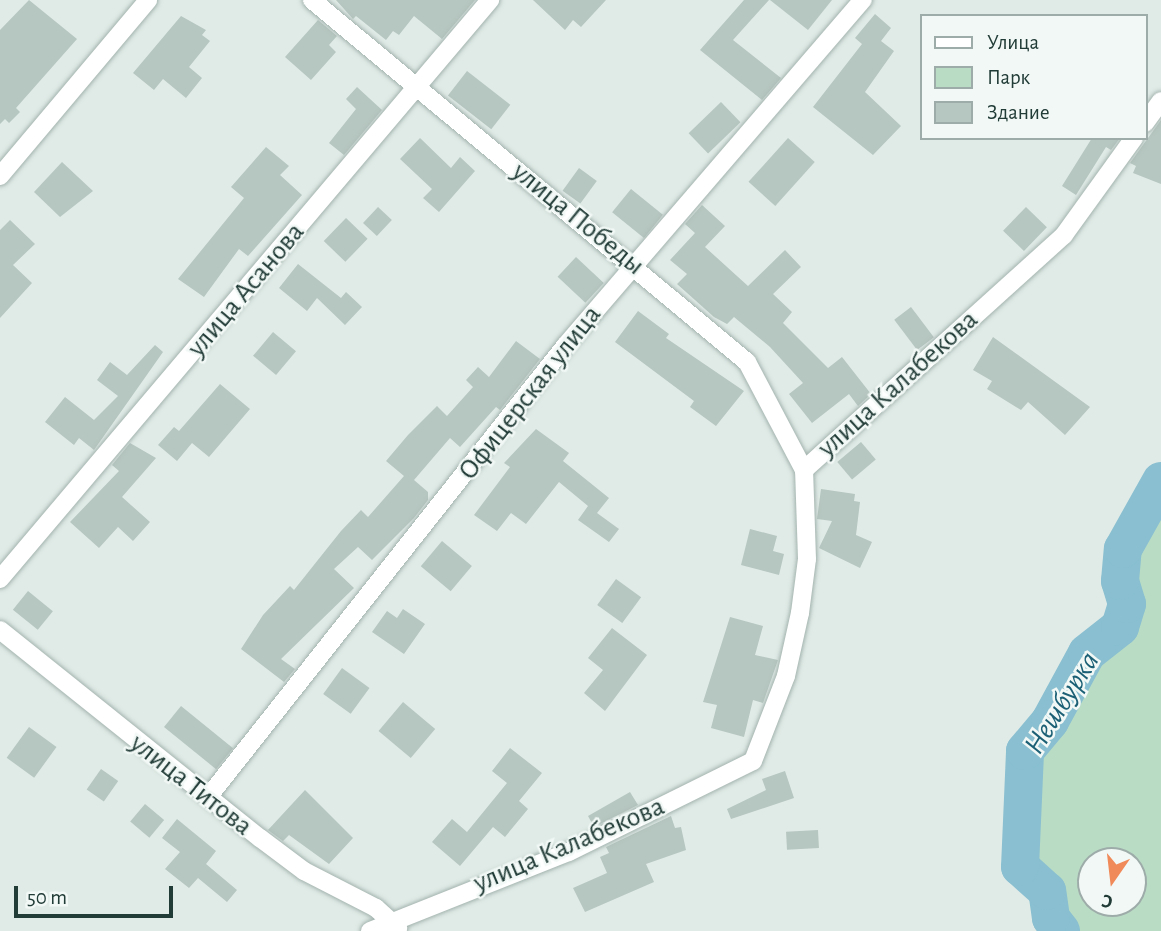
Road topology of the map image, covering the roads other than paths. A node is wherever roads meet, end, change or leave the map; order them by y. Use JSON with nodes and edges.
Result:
{"nodes":[{"id":1,"x":148,"y":0,"type":"edge"},
{"id":2,"x":312,"y":0,"type":"edge"},
{"id":3,"x":491,"y":0,"type":"edge"},
{"id":4,"x":863,"y":0,"type":"edge"},
{"id":5,"x":419,"y":89,"type":"junction"},
{"id":6,"x":1161,"y":101,"type":"edge"},
{"id":7,"x":1147,"y":120,"type":"edge"},
{"id":8,"x":1134,"y":140,"type":"edge"},
{"id":9,"x":0,"y":176,"type":"edge"},
{"id":10,"x":633,"y":264,"type":"junction"},
{"id":11,"x":804,"y":471,"type":"junction"},
{"id":12,"x":0,"y":579,"type":"edge"},
{"id":13,"x":0,"y":630,"type":"edge"},
{"id":14,"x":209,"y":796,"type":"junction"},
{"id":15,"x":397,"y":927,"type":"edge"},
{"id":16,"x":370,"y":931,"type":"edge"}],
"edges":[{"from":1,"to":9,"type":"street"},
{"from":2,"to":5,"type":"street","name":"улица Победы"},
{"from":3,"to":5,"type":"street","name":"улица Асанова"},
{"from":4,"to":10,"type":"street","name":"Офицерская улица"},
{"from":5,"to":10,"type":"street","name":"улица Победы"},
{"from":5,"to":12,"type":"street","name":"улица Асанова"},
{"from":6,"to":7,"type":"street"},
{"from":8,"to":11,"type":"street","name":"улица Калабекова"},
{"from":10,"to":11,"type":"street","name":"улица Победы"},
{"from":10,"to":14,"type":"street","name":"Офицерская улица"},
{"from":11,"to":15,"type":"street","name":"улица Калабекова"},
{"from":13,"to":14,"type":"street","name":"улица Титова"},
{"from":14,"to":15,"type":"street","name":"улица Титова"},
{"from":15,"to":16,"type":"street","name":"улица Калабекова"}]}
